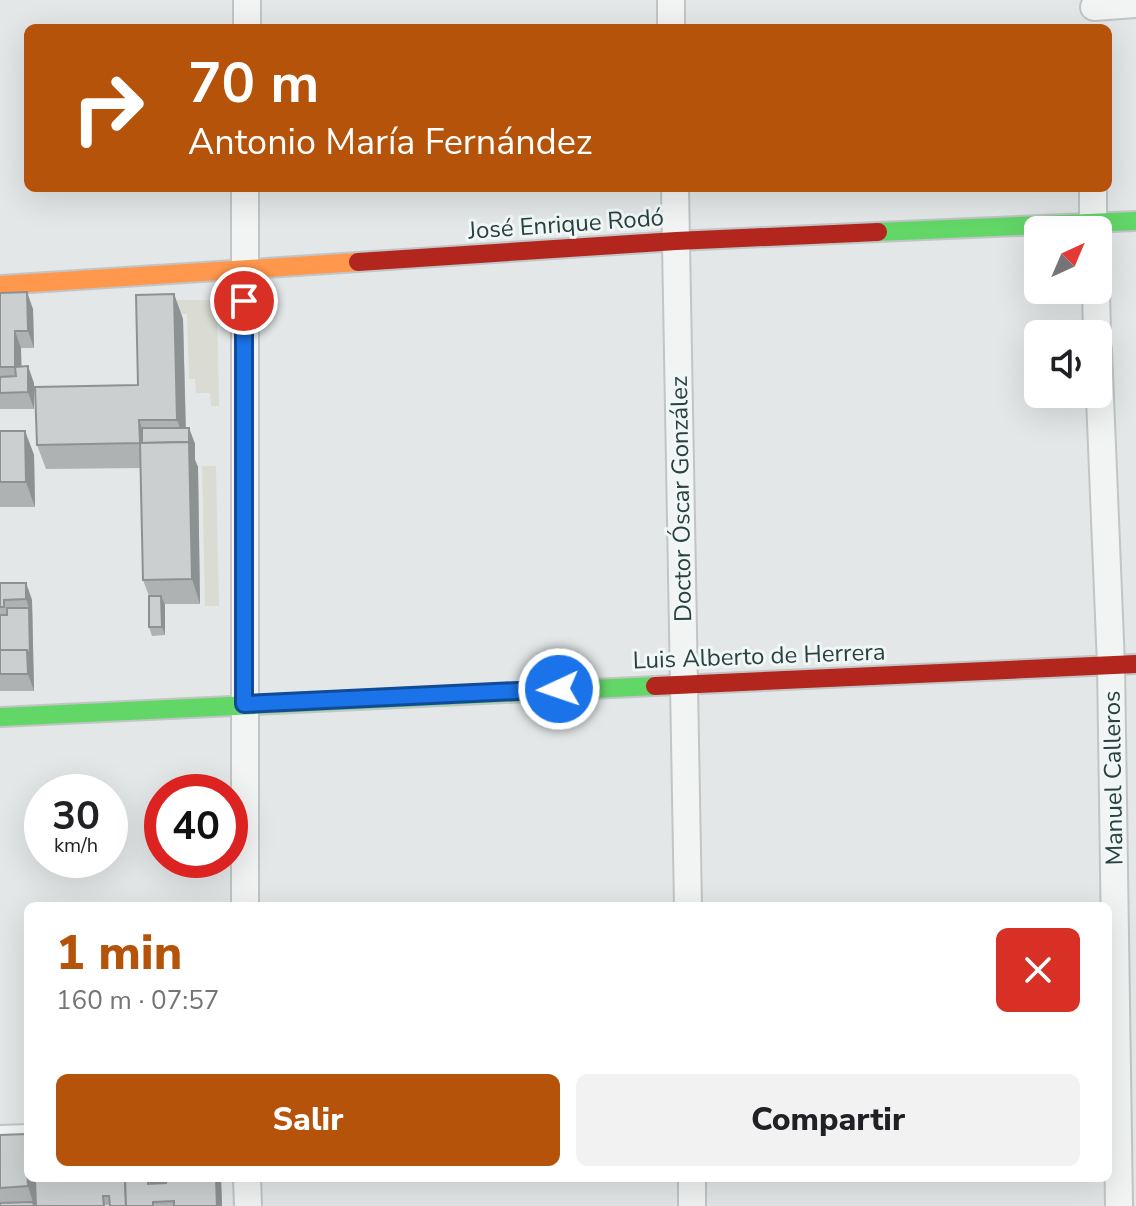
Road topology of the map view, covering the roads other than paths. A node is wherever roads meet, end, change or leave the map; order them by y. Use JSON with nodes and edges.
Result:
{"nodes":[{"id":1,"x":247,"y":0,"type":"edge"},
{"id":2,"x":671,"y":0,"type":"edge"},
{"id":3,"x":1136,"y":4,"type":"edge"},
{"id":4,"x":1094,"y":12,"type":"edge"},
{"id":5,"x":247,"y":24,"type":"edge"},
{"id":6,"x":671,"y":24,"type":"edge"},
{"id":7,"x":245,"y":192,"type":"edge"},
{"id":8,"x":675,"y":192,"type":"edge"},
{"id":9,"x":1093,"y":192,"type":"edge"},
{"id":10,"x":1093,"y":216,"type":"edge"},
{"id":11,"x":1136,"y":221,"type":"edge"},
{"id":12,"x":1112,"y":224,"type":"edge"},
{"id":13,"x":1024,"y":229,"type":"edge"},
{"id":14,"x":676,"y":241,"type":"junction"},
{"id":15,"x":244,"y":270,"type":"junction"},
{"id":16,"x":0,"y":285,"type":"edge"},
{"id":17,"x":1103,"y":408,"type":"edge"},
{"id":18,"x":1124,"y":664,"type":"edge"},
{"id":19,"x":684,"y":683,"type":"junction"},
{"id":20,"x":244,"y":704,"type":"junction"},
{"id":21,"x":0,"y":717,"type":"edge"},
{"id":22,"x":245,"y":902,"type":"edge"},
{"id":23,"x":688,"y":902,"type":"edge"},
{"id":24,"x":1120,"y":1092,"type":"edge"},
{"id":25,"x":24,"y":1138,"type":"edge"},
{"id":26,"x":0,"y":1139,"type":"edge"},
{"id":27,"x":247,"y":1182,"type":"edge"},
{"id":28,"x":692,"y":1182,"type":"edge"},
{"id":29,"x":248,"y":1206,"type":"edge"},
{"id":30,"x":692,"y":1206,"type":"edge"},
{"id":31,"x":1119,"y":1206,"type":"edge"}],
"edges":[{"from":1,"to":5,"type":"street"},
{"from":2,"to":6,"type":"street"},
{"from":3,"to":4,"type":"street"},
{"from":7,"to":15,"type":"street"},
{"from":8,"to":14,"type":"street","name":"Doctor Óscar González"},
{"from":9,"to":10,"type":"street"},
{"from":11,"to":12,"type":"street","name":"José Enrique Rodó"},
{"from":13,"to":14,"type":"street","name":"José Enrique Rodó"},
{"from":14,"to":15,"type":"street","name":"José Enrique Rodó"},
{"from":14,"to":19,"type":"street","name":"Doctor Óscar González"},
{"from":15,"to":16,"type":"street","name":"José Enrique Rodó"},
{"from":15,"to":20,"type":"street"},
{"from":17,"to":18,"type":"street","name":"Manuel Calleros"},
{"from":18,"to":19,"type":"street","name":"Luis Alberto de Herrera"},
{"from":18,"to":24,"type":"street","name":"Manuel Calleros"},
{"from":19,"to":20,"type":"street","name":"Luis Alberto de Herrera"},
{"from":19,"to":23,"type":"street","name":"Doctor Óscar González"},
{"from":20,"to":21,"type":"street","name":"Luis Alberto de Herrera"},
{"from":20,"to":22,"type":"street"},
{"from":24,"to":31,"type":"street","name":"Manuel Calleros"},
{"from":25,"to":26,"type":"street"},
{"from":27,"to":29,"type":"street"},
{"from":28,"to":30,"type":"street"}]}
